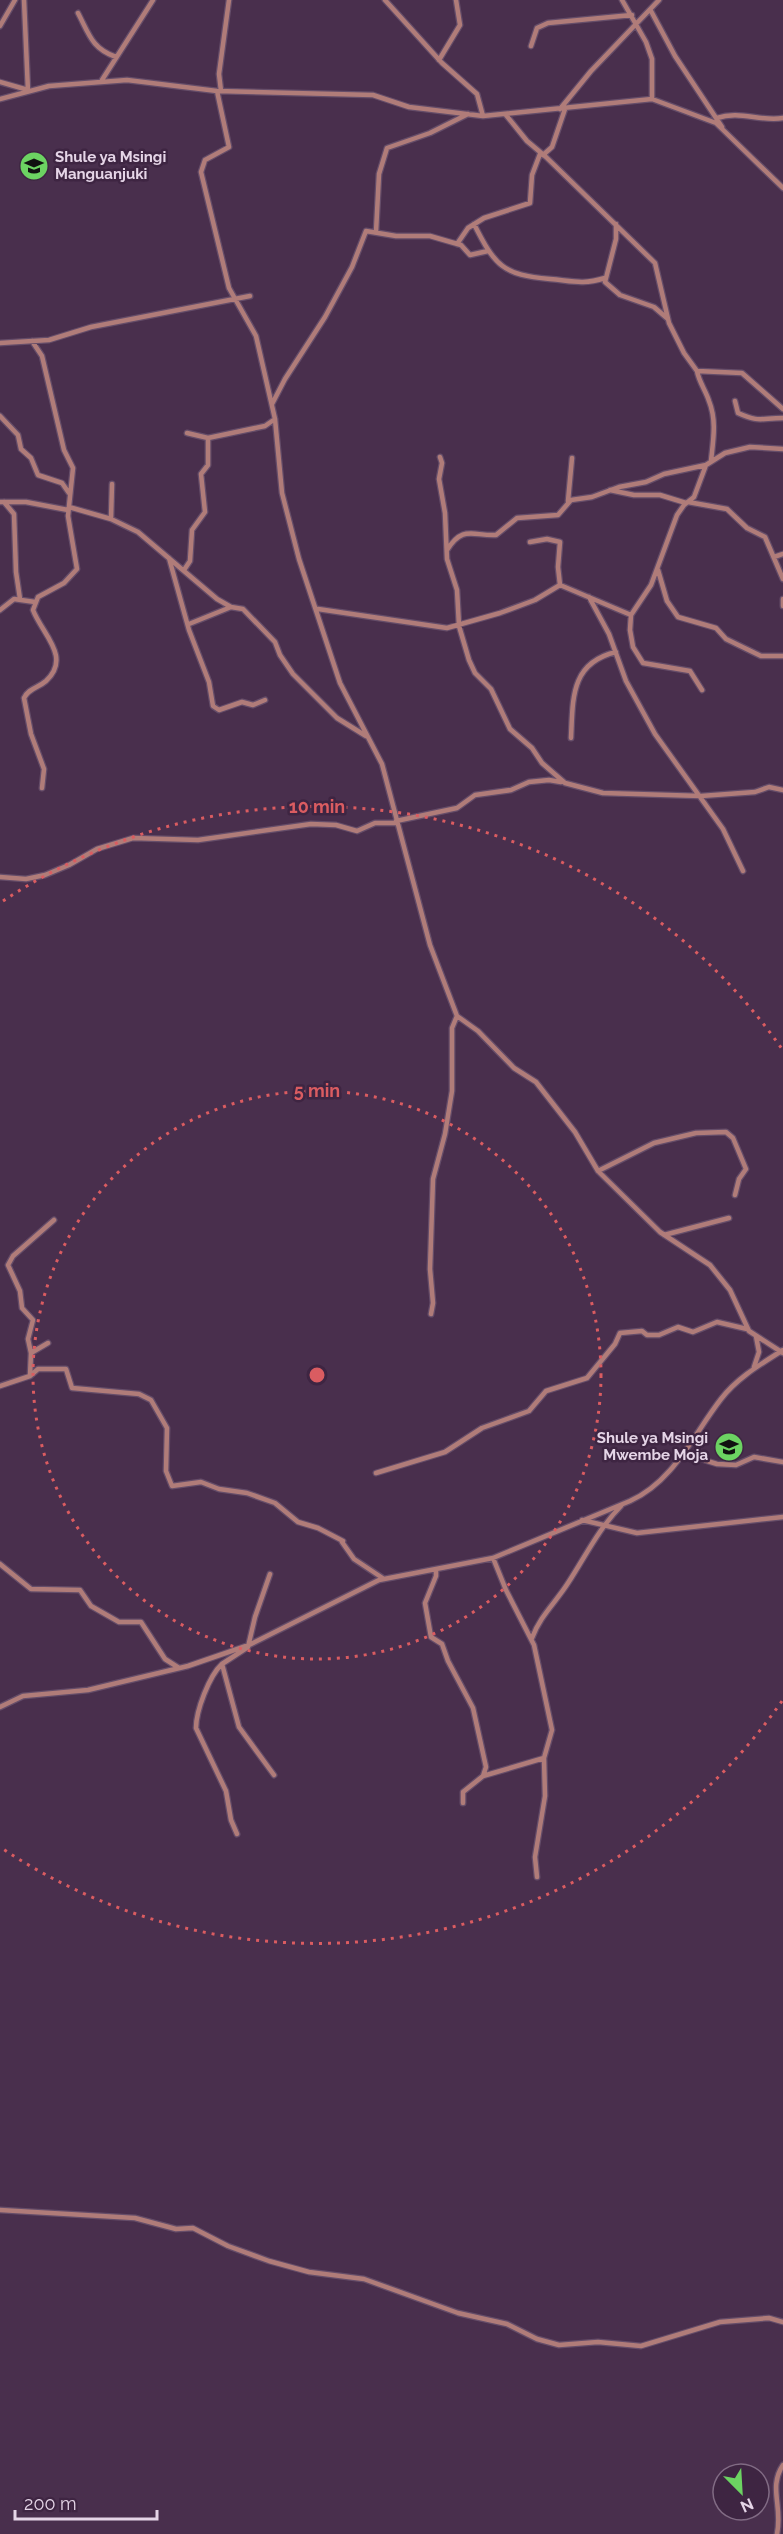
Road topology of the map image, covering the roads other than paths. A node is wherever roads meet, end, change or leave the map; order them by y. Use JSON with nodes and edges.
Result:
{"nodes":[{"id":1,"x":15,"y":0,"type":"edge"},
{"id":2,"x":24,"y":0,"type":"edge"},
{"id":3,"x":153,"y":0,"type":"edge"},
{"id":4,"x":229,"y":0,"type":"edge"},
{"id":5,"x":385,"y":0,"type":"edge"},
{"id":6,"x":456,"y":0,"type":"edge"},
{"id":7,"x":622,"y":0,"type":"edge"},
{"id":8,"x":659,"y":0,"type":"edge"},
{"id":9,"x":651,"y":11,"type":"junction"},
{"id":10,"x":78,"y":13,"type":"dead end"},
{"id":11,"x":632,"y":15,"type":"junction"},
{"id":12,"x":636,"y":24,"type":"junction"},
{"id":13,"x":0,"y":26,"type":"edge"},
{"id":14,"x":531,"y":46,"type":"dead end"},
{"id":15,"x":116,"y":57,"type":"junction"},
{"id":16,"x":439,"y":60,"type":"junction"},
{"id":17,"x":102,"y":80,"type":"junction"},
{"id":18,"x":0,"y":82,"type":"edge"},
{"id":19,"x":28,"y":91,"type":"junction"},
{"id":20,"x":219,"y":91,"type":"junction"},
{"id":21,"x":572,"y":94,"type":"junction"},
{"id":22,"x":0,"y":99,"type":"edge"},
{"id":23,"x":652,"y":99,"type":"junction"},
{"id":24,"x":576,"y":107,"type":"junction"},
{"id":25,"x":562,"y":109,"type":"junction"},
{"id":26,"x":468,"y":114,"type":"junction"},
{"id":27,"x":506,"y":115,"type":"junction"},
{"id":28,"x":483,"y":116,"type":"junction"},
{"id":29,"x":717,"y":118,"type":"junction"},
{"id":30,"x":783,"y":118,"type":"edge"},
{"id":31,"x":724,"y":129,"type":"junction"},
{"id":32,"x":542,"y":154,"type":"junction"},
{"id":33,"x":783,"y":188,"type":"edge"},
{"id":34,"x":474,"y":224,"type":"junction"},
{"id":35,"x":616,"y":224,"type":"junction"},
{"id":36,"x":376,"y":232,"type":"junction"},
{"id":37,"x":457,"y":244,"type":"junction"},
{"id":38,"x":488,"y":251,"type":"junction"},
{"id":39,"x":605,"y":278,"type":"junction"},
{"id":40,"x":250,"y":296,"type":"dead end"},
{"id":41,"x":234,"y":300,"type":"junction"},
{"id":42,"x":668,"y":319,"type":"junction"},
{"id":43,"x":32,"y":341,"type":"junction"},
{"id":44,"x":0,"y":343,"type":"edge"},
{"id":45,"x":697,"y":370,"type":"junction"},
{"id":46,"x":735,"y":401,"type":"dead end"},
{"id":47,"x":272,"y":404,"type":"junction"},
{"id":48,"x":783,"y":409,"type":"edge"},
{"id":49,"x":0,"y":416,"type":"edge"},
{"id":50,"x":783,"y":418,"type":"edge"},
{"id":51,"x":275,"y":419,"type":"junction"},
{"id":52,"x":187,"y":433,"type":"dead end"},
{"id":53,"x":208,"y":438,"type":"junction"},
{"id":54,"x":783,"y":449,"type":"edge"},
{"id":55,"x":440,"y":457,"type":"dead end"},
{"id":56,"x":572,"y":458,"type":"dead end"},
{"id":57,"x":711,"y":461,"type":"junction"},
{"id":58,"x":706,"y":465,"type":"junction"},
{"id":59,"x":112,"y":484,"type":"dead end"},
{"id":60,"x":610,"y":490,"type":"junction"},
{"id":61,"x":69,"y":493,"type":"junction"},
{"id":62,"x":568,"y":501,"type":"junction"},
{"id":63,"x":2,"y":502,"type":"edge"},
{"id":64,"x":687,"y":502,"type":"junction"},
{"id":65,"x":69,"y":508,"type":"junction"},
{"id":66,"x":111,"y":519,"type":"junction"},
{"id":67,"x":530,"y":542,"type":"dead end"},
{"id":68,"x":447,"y":550,"type":"junction"},
{"id":69,"x":783,"y":554,"type":"edge"},
{"id":70,"x":774,"y":557,"type":"junction"},
{"id":71,"x":170,"y":558,"type":"junction"},
{"id":72,"x":658,"y":569,"type":"junction"},
{"id":73,"x":184,"y":570,"type":"junction"},
{"id":74,"x":783,"y":579,"type":"edge"},
{"id":75,"x":560,"y":585,"type":"junction"},
{"id":76,"x":589,"y":597,"type":"junction"},
{"id":77,"x":20,"y":599,"type":"junction"},
{"id":78,"x":783,"y":599,"type":"edge"},
{"id":79,"x":35,"y":602,"type":"junction"},
{"id":80,"x":783,"y":606,"type":"edge"},
{"id":81,"x":231,"y":607,"type":"junction"},
{"id":82,"x":318,"y":609,"type":"junction"},
{"id":83,"x":0,"y":610,"type":"edge"},
{"id":84,"x":631,"y":615,"type":"junction"},
{"id":85,"x":189,"y":624,"type":"junction"},
{"id":86,"x":459,"y":626,"type":"junction"},
{"id":87,"x":616,"y":652,"type":"junction"},
{"id":88,"x":783,"y":656,"type":"edge"},
{"id":89,"x":702,"y":690,"type":"dead end"},
{"id":90,"x":265,"y":700,"type":"dead end"},
{"id":91,"x":368,"y":737,"type":"junction"},
{"id":92,"x":571,"y":738,"type":"dead end"},
{"id":93,"x":564,"y":783,"type":"junction"},
{"id":94,"x":42,"y":788,"type":"dead end"},
{"id":95,"x":783,"y":790,"type":"edge"},
{"id":96,"x":701,"y":796,"type":"junction"},
{"id":97,"x":396,"y":822,"type":"junction"},
{"id":98,"x":743,"y":872,"type":"dead end"},
{"id":99,"x":1,"y":878,"type":"edge"},
{"id":100,"x":457,"y":1016,"type":"junction"},
{"id":101,"x":598,"y":1171,"type":"junction"},
{"id":102,"x":735,"y":1195,"type":"dead end"},
{"id":103,"x":729,"y":1218,"type":"dead end"},
{"id":104,"x":54,"y":1220,"type":"dead end"},
{"id":105,"x":664,"y":1235,"type":"junction"},
{"id":106,"x":431,"y":1314,"type":"dead end"},
{"id":107,"x":747,"y":1329,"type":"junction"},
{"id":108,"x":756,"y":1336,"type":"junction"},
{"id":109,"x":48,"y":1343,"type":"dead end"},
{"id":110,"x":782,"y":1352,"type":"edge"},
{"id":111,"x":31,"y":1353,"type":"junction"},
{"id":112,"x":751,"y":1371,"type":"junction"},
{"id":113,"x":30,"y":1376,"type":"junction"},
{"id":114,"x":0,"y":1386,"type":"edge"},
{"id":115,"x":685,"y":1454,"type":"junction"},
{"id":116,"x":783,"y":1462,"type":"edge"},
{"id":117,"x":376,"y":1473,"type":"dead end"},
{"id":118,"x":623,"y":1504,"type":"junction"},
{"id":119,"x":783,"y":1517,"type":"edge"},
{"id":120,"x":581,"y":1520,"type":"junction"},
{"id":121,"x":606,"y":1526,"type":"junction"},
{"id":122,"x":493,"y":1558,"type":"junction"},
{"id":123,"x":0,"y":1564,"type":"edge"},
{"id":124,"x":436,"y":1569,"type":"junction"},
{"id":125,"x":270,"y":1574,"type":"dead end"},
{"id":126,"x":384,"y":1579,"type":"junction"},
{"id":127,"x":532,"y":1638,"type":"junction"},
{"id":128,"x":249,"y":1645,"type":"junction"},
{"id":129,"x":222,"y":1664,"type":"junction"},
{"id":130,"x":180,"y":1668,"type":"junction"},
{"id":131,"x":0,"y":1707,"type":"edge"},
{"id":132,"x":544,"y":1758,"type":"junction"},
{"id":133,"x":485,"y":1765,"type":"junction"},
{"id":134,"x":500,"y":1770,"type":"junction"},
{"id":135,"x":274,"y":1775,"type":"dead end"},
{"id":136,"x":483,"y":1776,"type":"junction"},
{"id":137,"x":463,"y":1803,"type":"dead end"},
{"id":138,"x":237,"y":1833,"type":"dead end"},
{"id":139,"x":537,"y":1877,"type":"dead end"},
{"id":140,"x":0,"y":2210,"type":"edge"},
{"id":141,"x":783,"y":2322,"type":"edge"},
{"id":142,"x":783,"y":2465,"type":"edge"},
{"id":143,"x":777,"y":2534,"type":"edge"}],
"edges":[{"from":1,"to":13,"type":"street"},
{"from":2,"to":19,"type":"street"},
{"from":3,"to":15,"type":"street"},
{"from":4,"to":20,"type":"street"},
{"from":5,"to":16,"type":"street"},
{"from":6,"to":16,"type":"street"},
{"from":7,"to":11,"type":"street"},
{"from":8,"to":9,"type":"street"},
{"from":9,"to":12,"type":"street"},
{"from":9,"to":29,"type":"street"},
{"from":10,"to":15,"type":"street"},
{"from":11,"to":12,"type":"street"},
{"from":11,"to":14,"type":"street"},
{"from":12,"to":21,"type":"street"},
{"from":12,"to":23,"type":"street"},
{"from":15,"to":17,"type":"street"},
{"from":16,"to":28,"type":"street"},
{"from":17,"to":19,"type":"street"},
{"from":17,"to":20,"type":"street"},
{"from":18,"to":19,"type":"street"},
{"from":19,"to":22,"type":"street"},
{"from":20,"to":26,"type":"street"},
{"from":20,"to":41,"type":"street"},
{"from":21,"to":24,"type":"street"},
{"from":21,"to":25,"type":"street"},
{"from":23,"to":24,"type":"street"},
{"from":23,"to":31,"type":"street"},
{"from":24,"to":25,"type":"street"},
{"from":25,"to":27,"type":"street"},
{"from":25,"to":32,"type":"street"},
{"from":26,"to":28,"type":"street"},
{"from":26,"to":36,"type":"street"},
{"from":27,"to":28,"type":"street"},
{"from":27,"to":32,"type":"street"},
{"from":29,"to":30,"type":"street"},
{"from":29,"to":31,"type":"street"},
{"from":31,"to":33,"type":"street"},
{"from":32,"to":34,"type":"street"},
{"from":32,"to":35,"type":"street"},
{"from":34,"to":37,"type":"street"},
{"from":34,"to":38,"type":"street"},
{"from":35,"to":39,"type":"street"},
{"from":35,"to":42,"type":"street"},
{"from":36,"to":37,"type":"street"},
{"from":36,"to":47,"type":"street"},
{"from":37,"to":38,"type":"street"},
{"from":38,"to":39,"type":"street"},
{"from":39,"to":42,"type":"street"},
{"from":40,"to":41,"type":"street"},
{"from":41,"to":43,"type":"street"},
{"from":41,"to":47,"type":"street"},
{"from":42,"to":45,"type":"street"},
{"from":43,"to":44,"type":"street"},
{"from":43,"to":61,"type":"street"},
{"from":45,"to":48,"type":"street"},
{"from":45,"to":57,"type":"street"},
{"from":46,"to":50,"type":"street"},
{"from":47,"to":51,"type":"street"},
{"from":49,"to":61,"type":"street"},
{"from":51,"to":53,"type":"street"},
{"from":51,"to":82,"type":"street"},
{"from":52,"to":53,"type":"street"},
{"from":53,"to":73,"type":"street"},
{"from":54,"to":57,"type":"street"},
{"from":55,"to":68,"type":"street"},
{"from":56,"to":62,"type":"street"},
{"from":57,"to":58,"type":"street"},
{"from":58,"to":60,"type":"street"},
{"from":58,"to":64,"type":"street"},
{"from":59,"to":66,"type":"street"},
{"from":60,"to":62,"type":"street"},
{"from":60,"to":64,"type":"street"},
{"from":61,"to":65,"type":"street"},
{"from":62,"to":68,"type":"street"},
{"from":63,"to":65,"type":"street"},
{"from":63,"to":77,"type":"street"},
{"from":64,"to":70,"type":"street"},
{"from":64,"to":72,"type":"street"},
{"from":65,"to":66,"type":"street"},
{"from":65,"to":79,"type":"street"},
{"from":66,"to":71,"type":"street"},
{"from":67,"to":75,"type":"street"},
{"from":68,"to":86,"type":"street"},
{"from":69,"to":70,"type":"street"},
{"from":70,"to":74,"type":"street"},
{"from":71,"to":73,"type":"street"},
{"from":71,"to":85,"type":"street"},
{"from":72,"to":84,"type":"street"},
{"from":72,"to":88,"type":"street"},
{"from":73,"to":81,"type":"street"},
{"from":75,"to":76,"type":"street"},
{"from":75,"to":86,"type":"street"},
{"from":76,"to":84,"type":"street"},
{"from":76,"to":87,"type":"street"},
{"from":77,"to":79,"type":"street"},
{"from":77,"to":83,"type":"street"},
{"from":78,"to":80,"type":"street"},
{"from":79,"to":94,"type":"street"},
{"from":81,"to":85,"type":"street"},
{"from":81,"to":91,"type":"street"},
{"from":82,"to":86,"type":"street"},
{"from":82,"to":91,"type":"street"},
{"from":84,"to":89,"type":"street"},
{"from":85,"to":90,"type":"street"},
{"from":86,"to":93,"type":"street"},
{"from":87,"to":92,"type":"street"},
{"from":87,"to":96,"type":"street"},
{"from":91,"to":97,"type":"street"},
{"from":93,"to":96,"type":"street"},
{"from":93,"to":97,"type":"street"},
{"from":95,"to":96,"type":"street"},
{"from":96,"to":98,"type":"street"},
{"from":97,"to":99,"type":"street"},
{"from":97,"to":100,"type":"street"},
{"from":100,"to":101,"type":"street"},
{"from":100,"to":106,"type":"street"},
{"from":101,"to":102,"type":"street"},
{"from":101,"to":105,"type":"street"},
{"from":103,"to":105,"type":"street"},
{"from":104,"to":111,"type":"street"},
{"from":105,"to":107,"type":"street"},
{"from":107,"to":108,"type":"street"},
{"from":107,"to":117,"type":"street"},
{"from":108,"to":110,"type":"street"},
{"from":108,"to":112,"type":"street"},
{"from":109,"to":111,"type":"street"},
{"from":110,"to":112,"type":"street"},
{"from":111,"to":113,"type":"street"},
{"from":112,"to":115,"type":"street"},
{"from":113,"to":114,"type":"street"},
{"from":113,"to":126,"type":"street"},
{"from":115,"to":116,"type":"street"},
{"from":115,"to":118,"type":"street"},
{"from":118,"to":120,"type":"street"},
{"from":118,"to":121,"type":"street"},
{"from":119,"to":121,"type":"street"},
{"from":120,"to":121,"type":"street"},
{"from":120,"to":122,"type":"street"},
{"from":121,"to":127,"type":"street"},
{"from":122,"to":124,"type":"street"},
{"from":122,"to":127,"type":"street"},
{"from":123,"to":130,"type":"street"},
{"from":124,"to":126,"type":"street"},
{"from":124,"to":133,"type":"street"},
{"from":125,"to":128,"type":"street"},
{"from":126,"to":128,"type":"street"},
{"from":127,"to":132,"type":"street"},
{"from":128,"to":129,"type":"street"},
{"from":128,"to":130,"type":"street"},
{"from":129,"to":135,"type":"street"},
{"from":129,"to":138,"type":"street"},
{"from":130,"to":131,"type":"street"},
{"from":132,"to":134,"type":"street"},
{"from":132,"to":139,"type":"street"},
{"from":133,"to":134,"type":"street"},
{"from":133,"to":136,"type":"street"},
{"from":134,"to":136,"type":"street"},
{"from":136,"to":137,"type":"street"},
{"from":140,"to":141,"type":"street"},
{"from":142,"to":143,"type":"street"}]}
